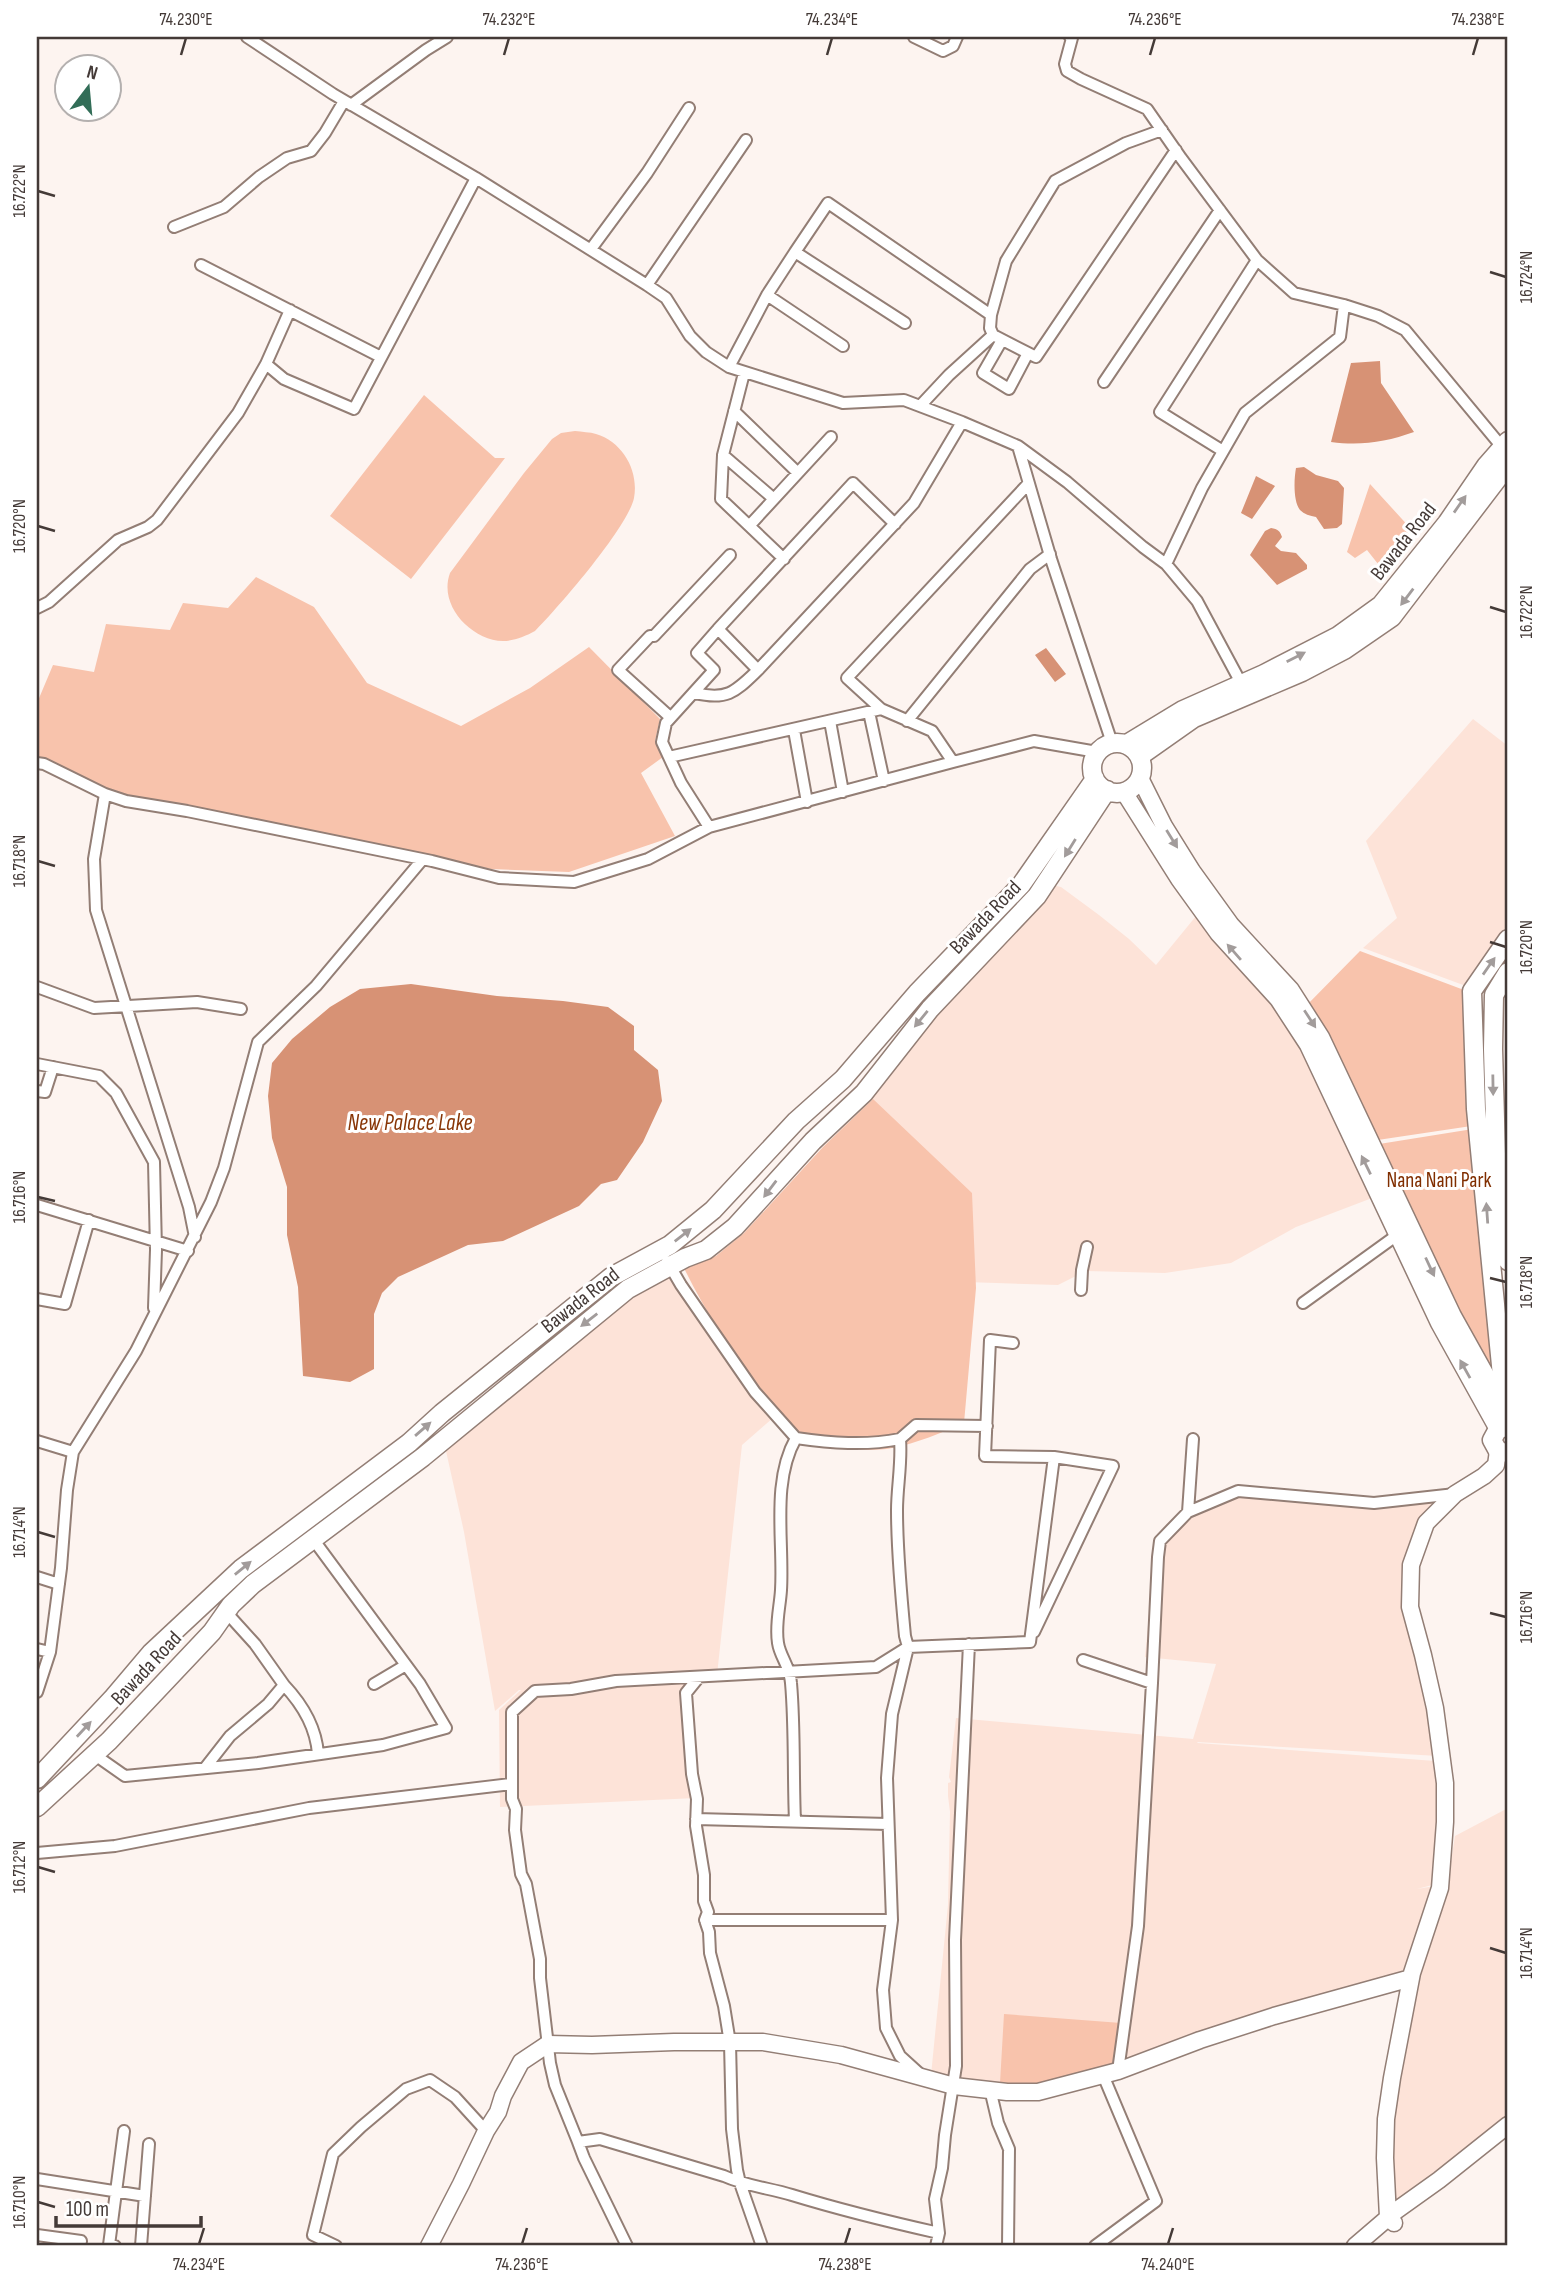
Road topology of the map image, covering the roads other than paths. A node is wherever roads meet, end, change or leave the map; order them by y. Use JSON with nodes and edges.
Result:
{"nodes":[{"id":1,"x":247,"y":37,"type":"edge"},
{"id":2,"x":447,"y":37,"type":"edge"},
{"id":3,"x":914,"y":37,"type":"edge"},
{"id":4,"x":957,"y":37,"type":"edge"},
{"id":5,"x":1072,"y":37,"type":"edge"},
{"id":6,"x":347,"y":103,"type":"junction"},
{"id":7,"x":689,"y":108,"type":"dead end"},
{"id":8,"x":1162,"y":130,"type":"junction"},
{"id":9,"x":746,"y":140,"type":"dead end"},
{"id":10,"x":1176,"y":150,"type":"junction"},
{"id":11,"x":476,"y":177,"type":"junction"},
{"id":12,"x":1220,"y":210,"type":"junction"},
{"id":13,"x":174,"y":227,"type":"dead end"},
{"id":14,"x":591,"y":250,"type":"junction"},
{"id":15,"x":795,"y":251,"type":"junction"},
{"id":16,"x":1257,"y":260,"type":"junction"},
{"id":17,"x":201,"y":265,"type":"dead end"},
{"id":18,"x":647,"y":285,"type":"junction"},
{"id":19,"x":767,"y":295,"type":"junction"},
{"id":20,"x":1344,"y":305,"type":"junction"},
{"id":21,"x":290,"y":310,"type":"junction"},
{"id":22,"x":990,"y":315,"type":"junction"},
{"id":23,"x":905,"y":323,"type":"dead end"},
{"id":24,"x":998,"y":337,"type":"junction"},
{"id":25,"x":843,"y":346,"type":"dead end"},
{"id":26,"x":1028,"y":353,"type":"junction"},
{"id":27,"x":381,"y":357,"type":"junction"},
{"id":28,"x":266,"y":364,"type":"junction"},
{"id":29,"x":729,"y":367,"type":"junction"},
{"id":30,"x":744,"y":373,"type":"junction"},
{"id":31,"x":1104,"y":382,"type":"dead end"},
{"id":32,"x":920,"y":406,"type":"junction"},
{"id":33,"x":734,"y":411,"type":"junction"},
{"id":34,"x":962,"y":422,"type":"junction"},
{"id":35,"x":831,"y":437,"type":"dead end"},
{"id":36,"x":1505,"y":444,"type":"edge"},
{"id":37,"x":1018,"y":446,"type":"junction"},
{"id":38,"x":1223,"y":451,"type":"junction"},
{"id":39,"x":723,"y":455,"type":"junction"},
{"id":40,"x":1508,"y":465,"type":"edge"},
{"id":41,"x":798,"y":473,"type":"junction"},
{"id":42,"x":1028,"y":484,"type":"junction"},
{"id":43,"x":774,"y":499,"type":"junction"},
{"id":44,"x":895,"y":524,"type":"junction"},
{"id":45,"x":750,"y":525,"type":"junction"},
{"id":46,"x":1050,"y":554,"type":"junction"},
{"id":47,"x":730,"y":555,"type":"dead end"},
{"id":48,"x":784,"y":559,"type":"junction"},
{"id":49,"x":1166,"y":564,"type":"junction"},
{"id":50,"x":37,"y":608,"type":"edge"},
{"id":51,"x":718,"y":629,"type":"junction"},
{"id":52,"x":758,"y":670,"type":"junction"},
{"id":53,"x":1241,"y":683,"type":"junction"},
{"id":54,"x":695,"y":693,"type":"junction"},
{"id":55,"x":881,"y":709,"type":"junction"},
{"id":56,"x":869,"y":712,"type":"junction"},
{"id":57,"x":670,"y":717,"type":"junction"},
{"id":58,"x":830,"y":721,"type":"junction"},
{"id":59,"x":908,"y":721,"type":"junction"},
{"id":60,"x":794,"y":730,"type":"junction"},
{"id":61,"x":1119,"y":749,"type":"junction"},
{"id":62,"x":669,"y":757,"type":"junction"},
{"id":63,"x":953,"y":762,"type":"junction"},
{"id":64,"x":37,"y":763,"type":"edge"},
{"id":65,"x":1140,"y":778,"type":"junction"},
{"id":66,"x":884,"y":781,"type":"junction"},
{"id":67,"x":1108,"y":787,"type":"junction"},
{"id":68,"x":843,"y":792,"type":"junction"},
{"id":69,"x":105,"y":794,"type":"junction"},
{"id":70,"x":807,"y":802,"type":"junction"},
{"id":71,"x":709,"y":827,"type":"junction"},
{"id":72,"x":422,"y":860,"type":"junction"},
{"id":73,"x":1508,"y":939,"type":"edge"},
{"id":74,"x":1508,"y":972,"type":"edge"},
{"id":75,"x":37,"y":987,"type":"edge"},
{"id":76,"x":128,"y":1006,"type":"junction"},
{"id":77,"x":241,"y":1009,"type":"dead end"},
{"id":78,"x":1484,"y":1049,"type":"junction"},
{"id":79,"x":37,"y":1064,"type":"edge"},
{"id":80,"x":53,"y":1067,"type":"junction"},
{"id":81,"x":37,"y":1091,"type":"edge"},
{"id":82,"x":37,"y":1205,"type":"edge"},
{"id":83,"x":89,"y":1220,"type":"junction"},
{"id":84,"x":1405,"y":1230,"type":"junction"},
{"id":85,"x":195,"y":1237,"type":"junction"},
{"id":86,"x":156,"y":1241,"type":"junction"},
{"id":87,"x":1087,"y":1247,"type":"dead end"},
{"id":88,"x":188,"y":1251,"type":"junction"},
{"id":89,"x":666,"y":1258,"type":"junction"},
{"id":90,"x":1508,"y":1261,"type":"edge"},
{"id":91,"x":1081,"y":1290,"type":"dead end"},
{"id":92,"x":37,"y":1299,"type":"edge"},
{"id":93,"x":1303,"y":1303,"type":"dead end"},
{"id":94,"x":153,"y":1314,"type":"junction"},
{"id":95,"x":1013,"y":1343,"type":"dead end"},
{"id":96,"x":987,"y":1426,"type":"junction"},
{"id":97,"x":1505,"y":1427,"type":"edge"},
{"id":98,"x":796,"y":1438,"type":"junction"},
{"id":99,"x":900,"y":1439,"type":"junction"},
{"id":100,"x":1194,"y":1439,"type":"dead end"},
{"id":101,"x":37,"y":1441,"type":"edge"},
{"id":102,"x":73,"y":1452,"type":"junction"},
{"id":103,"x":1505,"y":1455,"type":"edge"},
{"id":104,"x":1054,"y":1457,"type":"junction"},
{"id":105,"x":1455,"y":1494,"type":"junction"},
{"id":106,"x":1188,"y":1512,"type":"junction"},
{"id":107,"x":313,"y":1539,"type":"junction"},
{"id":108,"x":37,"y":1577,"type":"edge"},
{"id":109,"x":59,"y":1584,"type":"junction"},
{"id":110,"x":226,"y":1612,"type":"junction"},
{"id":111,"x":1030,"y":1643,"type":"junction"},
{"id":112,"x":969,"y":1644,"type":"junction"},
{"id":113,"x":908,"y":1647,"type":"junction"},
{"id":114,"x":37,"y":1649,"type":"edge"},
{"id":115,"x":50,"y":1652,"type":"junction"},
{"id":116,"x":1083,"y":1660,"type":"dead end"},
{"id":117,"x":406,"y":1665,"type":"junction"},
{"id":118,"x":790,"y":1670,"type":"junction"},
{"id":119,"x":699,"y":1677,"type":"junction"},
{"id":120,"x":39,"y":1679,"type":"edge"},
{"id":121,"x":1152,"y":1683,"type":"junction"},
{"id":122,"x":374,"y":1684,"type":"dead end"},
{"id":123,"x":285,"y":1685,"type":"junction"},
{"id":124,"x":37,"y":1692,"type":"edge"},
{"id":125,"x":318,"y":1754,"type":"junction"},
{"id":126,"x":95,"y":1755,"type":"junction"},
{"id":127,"x":205,"y":1768,"type":"junction"},
{"id":128,"x":37,"y":1779,"type":"edge"},
{"id":129,"x":511,"y":1784,"type":"junction"},
{"id":130,"x":38,"y":1803,"type":"edge"},
{"id":131,"x":695,"y":1819,"type":"junction"},
{"id":132,"x":795,"y":1821,"type":"junction"},
{"id":133,"x":888,"y":1824,"type":"junction"},
{"id":134,"x":37,"y":1853,"type":"edge"},
{"id":135,"x":705,"y":1920,"type":"junction"},
{"id":136,"x":892,"y":1920,"type":"junction"},
{"id":137,"x":1411,"y":1978,"type":"junction"},
{"id":138,"x":730,"y":2043,"type":"junction"},
{"id":139,"x":548,"y":2044,"type":"junction"},
{"id":140,"x":1111,"y":2073,"type":"junction"},
{"id":141,"x":924,"y":2078,"type":"junction"},
{"id":142,"x":954,"y":2086,"type":"junction"},
{"id":143,"x":990,"y":2089,"type":"junction"},
{"id":144,"x":1508,"y":2125,"type":"edge"},
{"id":145,"x":486,"y":2130,"type":"junction"},
{"id":146,"x":124,"y":2131,"type":"dead end"},
{"id":147,"x":1508,"y":2137,"type":"edge"},
{"id":148,"x":578,"y":2142,"type":"junction"},
{"id":149,"x":149,"y":2144,"type":"dead end"},
{"id":150,"x":37,"y":2179,"type":"edge"},
{"id":151,"x":740,"y":2183,"type":"junction"},
{"id":152,"x":116,"y":2192,"type":"junction"},
{"id":153,"x":145,"y":2196,"type":"junction"},
{"id":154,"x":1391,"y":2220,"type":"junction"},
{"id":155,"x":939,"y":2233,"type":"junction"},
{"id":156,"x":37,"y":2235,"type":"edge"},
{"id":157,"x":80,"y":2246,"type":"edge"},
{"id":158,"x":115,"y":2246,"type":"edge"},
{"id":159,"x":141,"y":2246,"type":"edge"},
{"id":160,"x":336,"y":2246,"type":"edge"},
{"id":161,"x":429,"y":2246,"type":"edge"},
{"id":162,"x":627,"y":2246,"type":"edge"},
{"id":163,"x":762,"y":2246,"type":"edge"},
{"id":164,"x":936,"y":2246,"type":"edge"},
{"id":165,"x":1009,"y":2246,"type":"edge"},
{"id":166,"x":1095,"y":2246,"type":"edge"},
{"id":167,"x":1355,"y":2246,"type":"edge"},
{"id":168,"x":1366,"y":2246,"type":"edge"}],
"edges":[{"from":1,"to":6,"type":"street"},
{"from":2,"to":6,"type":"street"},
{"from":3,"to":4,"type":"street"},
{"from":5,"to":8,"type":"street"},
{"from":6,"to":11,"type":"street"},
{"from":6,"to":13,"type":"street"},
{"from":7,"to":14,"type":"street"},
{"from":8,"to":10,"type":"street"},
{"from":8,"to":22,"type":"street"},
{"from":9,"to":18,"type":"street"},
{"from":10,"to":12,"type":"street"},
{"from":10,"to":26,"type":"street"},
{"from":11,"to":14,"type":"street"},
{"from":11,"to":27,"type":"street"},
{"from":12,"to":16,"type":"street"},
{"from":12,"to":31,"type":"street"},
{"from":14,"to":18,"type":"street"},
{"from":15,"to":19,"type":"street"},
{"from":15,"to":22,"type":"street"},
{"from":15,"to":23,"type":"street"},
{"from":16,"to":20,"type":"street"},
{"from":16,"to":38,"type":"street"},
{"from":17,"to":21,"type":"street"},
{"from":18,"to":29,"type":"street"},
{"from":19,"to":25,"type":"street"},
{"from":19,"to":29,"type":"street"},
{"from":20,"to":36,"type":"street"},
{"from":20,"to":38,"type":"street"},
{"from":21,"to":27,"type":"street"},
{"from":21,"to":28,"type":"street"},
{"from":22,"to":24,"type":"street"},
{"from":24,"to":26,"type":"street"},
{"from":24,"to":26,"type":"street"},
{"from":24,"to":32,"type":"street"},
{"from":27,"to":28,"type":"street"},
{"from":28,"to":50,"type":"street"},
{"from":29,"to":30,"type":"street"},
{"from":30,"to":32,"type":"street"},
{"from":30,"to":33,"type":"street"},
{"from":32,"to":34,"type":"street"},
{"from":33,"to":39,"type":"street"},
{"from":33,"to":41,"type":"street"},
{"from":34,"to":37,"type":"street"},
{"from":34,"to":44,"type":"street"},
{"from":35,"to":41,"type":"street"},
{"from":53,"to":36,"type":"main road","name":"Bawada Road","one_way":true},
{"from":37,"to":42,"type":"street"},
{"from":37,"to":49,"type":"street"},
{"from":38,"to":49,"type":"street"},
{"from":39,"to":43,"type":"street"},
{"from":39,"to":45,"type":"street"},
{"from":40,"to":61,"type":"main road","one_way":true},
{"from":41,"to":43,"type":"street"},
{"from":42,"to":46,"type":"street"},
{"from":42,"to":55,"type":"street"},
{"from":43,"to":45,"type":"street"},
{"from":44,"to":48,"type":"street"},
{"from":44,"to":52,"type":"street"},
{"from":45,"to":48,"type":"street"},
{"from":46,"to":59,"type":"street"},
{"from":46,"to":61,"type":"street"},
{"from":47,"to":57,"type":"street"},
{"from":48,"to":51,"type":"street"},
{"from":49,"to":53,"type":"street"},
{"from":51,"to":52,"type":"street"},
{"from":51,"to":54,"type":"street"},
{"from":52,"to":54,"type":"street"},
{"from":53,"to":61,"type":"main road","name":"Bawada Road"},
{"from":54,"to":57,"type":"street"},
{"from":55,"to":56,"type":"street"},
{"from":55,"to":59,"type":"street"},
{"from":56,"to":58,"type":"street"},
{"from":56,"to":66,"type":"street"},
{"from":57,"to":62,"type":"street"},
{"from":58,"to":60,"type":"street"},
{"from":58,"to":68,"type":"street"},
{"from":59,"to":63,"type":"street"},
{"from":60,"to":62,"type":"street"},
{"from":60,"to":70,"type":"street"},
{"from":61,"to":63,"type":"street"},
{"from":61,"to":65,"type":"main road"},
{"from":61,"to":67,"type":"main road"},
{"from":62,"to":71,"type":"street"},
{"from":63,"to":66,"type":"street"},
{"from":64,"to":69,"type":"street"},
{"from":65,"to":67,"type":"main road"},
{"from":65,"to":84,"type":"street","one_way":true},
{"from":66,"to":68,"type":"street"},
{"from":84,"to":67,"type":"street","one_way":true},
{"from":89,"to":67,"type":"main road","one_way":true},
{"from":67,"to":89,"type":"main road","name":"Bawada Road","one_way":true},
{"from":68,"to":70,"type":"street"},
{"from":69,"to":72,"type":"street"},
{"from":69,"to":76,"type":"street"},
{"from":70,"to":71,"type":"street"},
{"from":71,"to":72,"type":"street"},
{"from":72,"to":85,"type":"street"},
{"from":78,"to":73,"type":"main road","one_way":true},
{"from":74,"to":78,"type":"main road"},
{"from":75,"to":76,"type":"street"},
{"from":76,"to":77,"type":"street"},
{"from":76,"to":85,"type":"street"},
{"from":78,"to":90,"type":"main road","one_way":true},
{"from":97,"to":78,"type":"main road","one_way":true},
{"from":79,"to":80,"type":"street"},
{"from":80,"to":81,"type":"street"},
{"from":80,"to":86,"type":"street"},
{"from":82,"to":83,"type":"street"},
{"from":83,"to":86,"type":"street"},
{"from":83,"to":92,"type":"street"},
{"from":84,"to":93,"type":"street"},
{"from":84,"to":97,"type":"street"},
{"from":85,"to":88,"type":"street"},
{"from":86,"to":88,"type":"street"},
{"from":86,"to":94,"type":"street"},
{"from":87,"to":91,"type":"street"},
{"from":88,"to":94,"type":"street"},
{"from":89,"to":98,"type":"street"},
{"from":89,"to":107,"type":"main road","name":"Bawada Road","one_way":true},
{"from":128,"to":89,"type":"main road","one_way":true},
{"from":94,"to":102,"type":"street"},
{"from":95,"to":96,"type":"street"},
{"from":96,"to":99,"type":"street"},
{"from":96,"to":104,"type":"street"},
{"from":97,"to":103,"type":"main road"},
{"from":98,"to":99,"type":"street"},
{"from":98,"to":118,"type":"street"},
{"from":99,"to":113,"type":"street"},
{"from":100,"to":106,"type":"street"},
{"from":101,"to":102,"type":"street"},
{"from":102,"to":109,"type":"street"},
{"from":103,"to":105,"type":"street"},
{"from":104,"to":111,"type":"street"},
{"from":104,"to":111,"type":"street"},
{"from":105,"to":106,"type":"street"},
{"from":105,"to":137,"type":"street"},
{"from":106,"to":121,"type":"street"},
{"from":107,"to":110,"type":"main road","name":"Bawada Road"},
{"from":107,"to":117,"type":"street"},
{"from":108,"to":109,"type":"street"},
{"from":109,"to":115,"type":"street"},
{"from":110,"to":123,"type":"street"},
{"from":110,"to":126,"type":"main road","name":"Bawada Road"},
{"from":111,"to":112,"type":"street"},
{"from":112,"to":113,"type":"street"},
{"from":112,"to":142,"type":"street"},
{"from":113,"to":118,"type":"street"},
{"from":113,"to":133,"type":"street"},
{"from":114,"to":115,"type":"street"},
{"from":115,"to":120,"type":"street"},
{"from":116,"to":121,"type":"street"},
{"from":117,"to":122,"type":"street"},
{"from":117,"to":125,"type":"street"},
{"from":118,"to":119,"type":"street"},
{"from":118,"to":132,"type":"street"},
{"from":119,"to":129,"type":"street"},
{"from":119,"to":131,"type":"street"},
{"from":120,"to":124,"type":"street"},
{"from":121,"to":140,"type":"street"},
{"from":123,"to":125,"type":"street"},
{"from":123,"to":127,"type":"street"},
{"from":125,"to":127,"type":"street"},
{"from":126,"to":127,"type":"street"},
{"from":126,"to":130,"type":"main road","name":"Bawada Road"},
{"from":129,"to":134,"type":"street"},
{"from":129,"to":139,"type":"street"},
{"from":131,"to":132,"type":"street"},
{"from":131,"to":135,"type":"street"},
{"from":132,"to":133,"type":"street"},
{"from":133,"to":136,"type":"street"},
{"from":135,"to":136,"type":"street"},
{"from":135,"to":138,"type":"street"},
{"from":136,"to":141,"type":"street"},
{"from":137,"to":140,"type":"street"},
{"from":137,"to":154,"type":"street"},
{"from":138,"to":139,"type":"street"},
{"from":138,"to":141,"type":"street"},
{"from":138,"to":151,"type":"street"},
{"from":139,"to":145,"type":"street"},
{"from":139,"to":148,"type":"street"},
{"from":140,"to":143,"type":"street"},
{"from":140,"to":166,"type":"street"},
{"from":141,"to":142,"type":"street"},
{"from":142,"to":143,"type":"street"},
{"from":142,"to":155,"type":"street"},
{"from":143,"to":165,"type":"street"},
{"from":144,"to":154,"type":"street"},
{"from":145,"to":160,"type":"street"},
{"from":145,"to":161,"type":"street"},
{"from":146,"to":152,"type":"street"},
{"from":147,"to":154,"type":"street"},
{"from":148,"to":151,"type":"street"},
{"from":148,"to":162,"type":"street"},
{"from":149,"to":153,"type":"street"},
{"from":150,"to":152,"type":"street"},
{"from":151,"to":155,"type":"street"},
{"from":151,"to":163,"type":"street"},
{"from":152,"to":153,"type":"street"},
{"from":152,"to":158,"type":"street"},
{"from":153,"to":159,"type":"street"},
{"from":154,"to":167,"type":"street"},
{"from":154,"to":168,"type":"street"},
{"from":155,"to":164,"type":"street"},
{"from":156,"to":157,"type":"street"}]}
